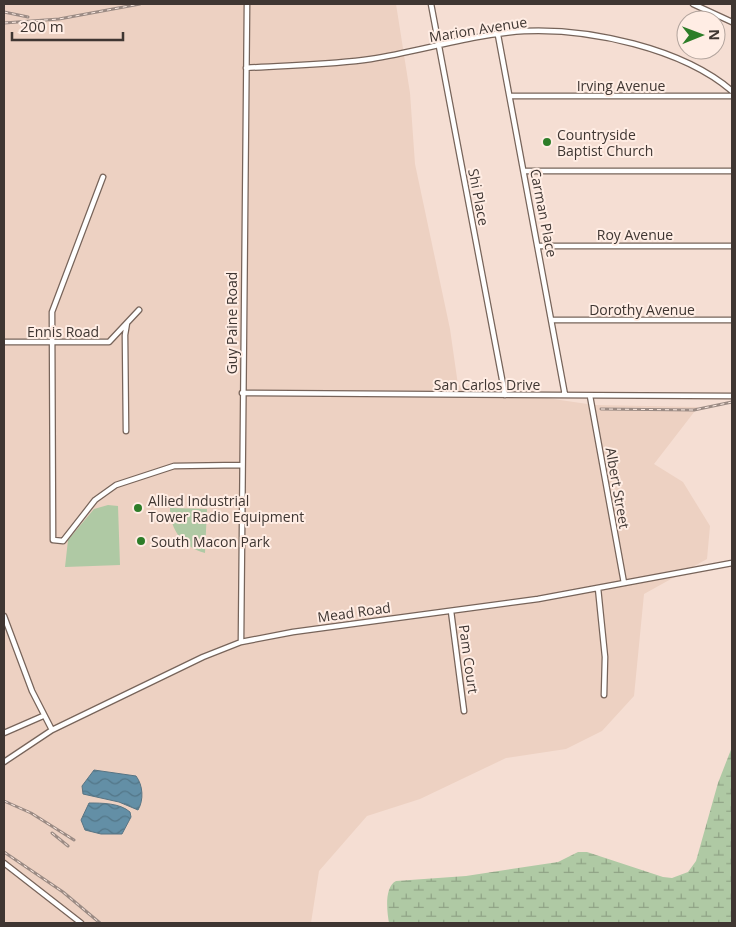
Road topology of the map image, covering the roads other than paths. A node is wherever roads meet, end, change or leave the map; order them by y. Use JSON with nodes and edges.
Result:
{"nodes":[{"id":1,"x":247,"y":4,"type":"edge"},
{"id":2,"x":431,"y":4,"type":"edge"},
{"id":3,"x":693,"y":4,"type":"edge"},
{"id":4,"x":732,"y":22,"type":"edge"},
{"id":5,"x":498,"y":35,"type":"junction"},
{"id":6,"x":439,"y":46,"type":"junction"},
{"id":7,"x":246,"y":68,"type":"junction"},
{"id":8,"x":732,"y":91,"type":"edge"},
{"id":9,"x":510,"y":96,"type":"junction"},
{"id":10,"x":732,"y":96,"type":"edge"},
{"id":11,"x":524,"y":171,"type":"junction"},
{"id":12,"x":732,"y":172,"type":"edge"},
{"id":13,"x":103,"y":177,"type":"dead end"},
{"id":14,"x":538,"y":246,"type":"junction"},
{"id":15,"x":732,"y":246,"type":"edge"},
{"id":16,"x":139,"y":310,"type":"dead end"},
{"id":17,"x":552,"y":320,"type":"junction"},
{"id":18,"x":732,"y":320,"type":"edge"},
{"id":19,"x":128,"y":322,"type":"junction"},
{"id":20,"x":4,"y":342,"type":"edge"},
{"id":21,"x":51,"y":342,"type":"junction"},
{"id":22,"x":242,"y":393,"type":"junction"},
{"id":23,"x":505,"y":395,"type":"junction"},
{"id":24,"x":566,"y":395,"type":"junction"},
{"id":25,"x":590,"y":396,"type":"junction"},
{"id":26,"x":732,"y":396,"type":"edge"},
{"id":27,"x":126,"y":432,"type":"dead end"},
{"id":28,"x":241,"y":465,"type":"junction"},
{"id":29,"x":732,"y":563,"type":"edge"},
{"id":30,"x":624,"y":583,"type":"junction"},
{"id":31,"x":598,"y":588,"type":"junction"},
{"id":32,"x":451,"y":611,"type":"junction"},
{"id":33,"x":4,"y":616,"type":"edge"},
{"id":34,"x":241,"y":642,"type":"junction"},
{"id":35,"x":604,"y":695,"type":"dead end"},
{"id":36,"x":464,"y":711,"type":"dead end"},
{"id":37,"x":43,"y":716,"type":"junction"},
{"id":38,"x":52,"y":730,"type":"junction"},
{"id":39,"x":4,"y":734,"type":"edge"},
{"id":40,"x":4,"y":762,"type":"edge"},
{"id":41,"x":4,"y":863,"type":"edge"},
{"id":42,"x":82,"y":923,"type":"edge"}],
"edges":[{"from":1,"to":7,"type":"street","name":"Guy Paine Road"},
{"from":2,"to":6,"type":"street","name":"Shi Place"},
{"from":3,"to":4,"type":"street"},
{"from":5,"to":6,"type":"street","name":"Marion Avenue"},
{"from":5,"to":8,"type":"street","name":"Marion Avenue"},
{"from":5,"to":9,"type":"street","name":"Carman Place"},
{"from":6,"to":7,"type":"street","name":"Marion Avenue"},
{"from":6,"to":23,"type":"street","name":"Shi Place"},
{"from":7,"to":22,"type":"street","name":"Guy Paine Road"},
{"from":9,"to":10,"type":"street","name":"Irving Avenue"},
{"from":9,"to":11,"type":"street","name":"Carman Place"},
{"from":11,"to":12,"type":"street"},
{"from":11,"to":14,"type":"street","name":"Carman Place"},
{"from":13,"to":21,"type":"street"},
{"from":14,"to":15,"type":"street","name":"Roy Avenue"},
{"from":14,"to":17,"type":"street","name":"Carman Place"},
{"from":16,"to":19,"type":"street","name":"Ennis Road"},
{"from":17,"to":18,"type":"street","name":"Dorothy Avenue"},
{"from":17,"to":24,"type":"street","name":"Carman Place"},
{"from":19,"to":21,"type":"street","name":"Ennis Road"},
{"from":19,"to":27,"type":"street"},
{"from":20,"to":21,"type":"street","name":"Ennis Road"},
{"from":21,"to":28,"type":"street"},
{"from":22,"to":23,"type":"street","name":"San Carlos Drive"},
{"from":22,"to":28,"type":"street","name":"Guy Paine Road"},
{"from":23,"to":24,"type":"street","name":"San Carlos Drive"},
{"from":24,"to":25,"type":"street","name":"San Carlos Drive"},
{"from":25,"to":26,"type":"street","name":"San Carlos Drive"},
{"from":25,"to":30,"type":"street","name":"Albert Street"},
{"from":28,"to":34,"type":"street","name":"Guy Paine Road"},
{"from":29,"to":30,"type":"street","name":"Mead Road"},
{"from":30,"to":31,"type":"street","name":"Mead Road"},
{"from":31,"to":32,"type":"street","name":"Mead Road"},
{"from":31,"to":35,"type":"street"},
{"from":32,"to":34,"type":"street","name":"Mead Road"},
{"from":32,"to":36,"type":"street","name":"Pam Court"},
{"from":33,"to":37,"type":"street"},
{"from":34,"to":38,"type":"street","name":"Mead Road"},
{"from":37,"to":38,"type":"street"},
{"from":37,"to":39,"type":"street"},
{"from":38,"to":40,"type":"street","name":"Mead Road"},
{"from":41,"to":42,"type":"street"}]}
